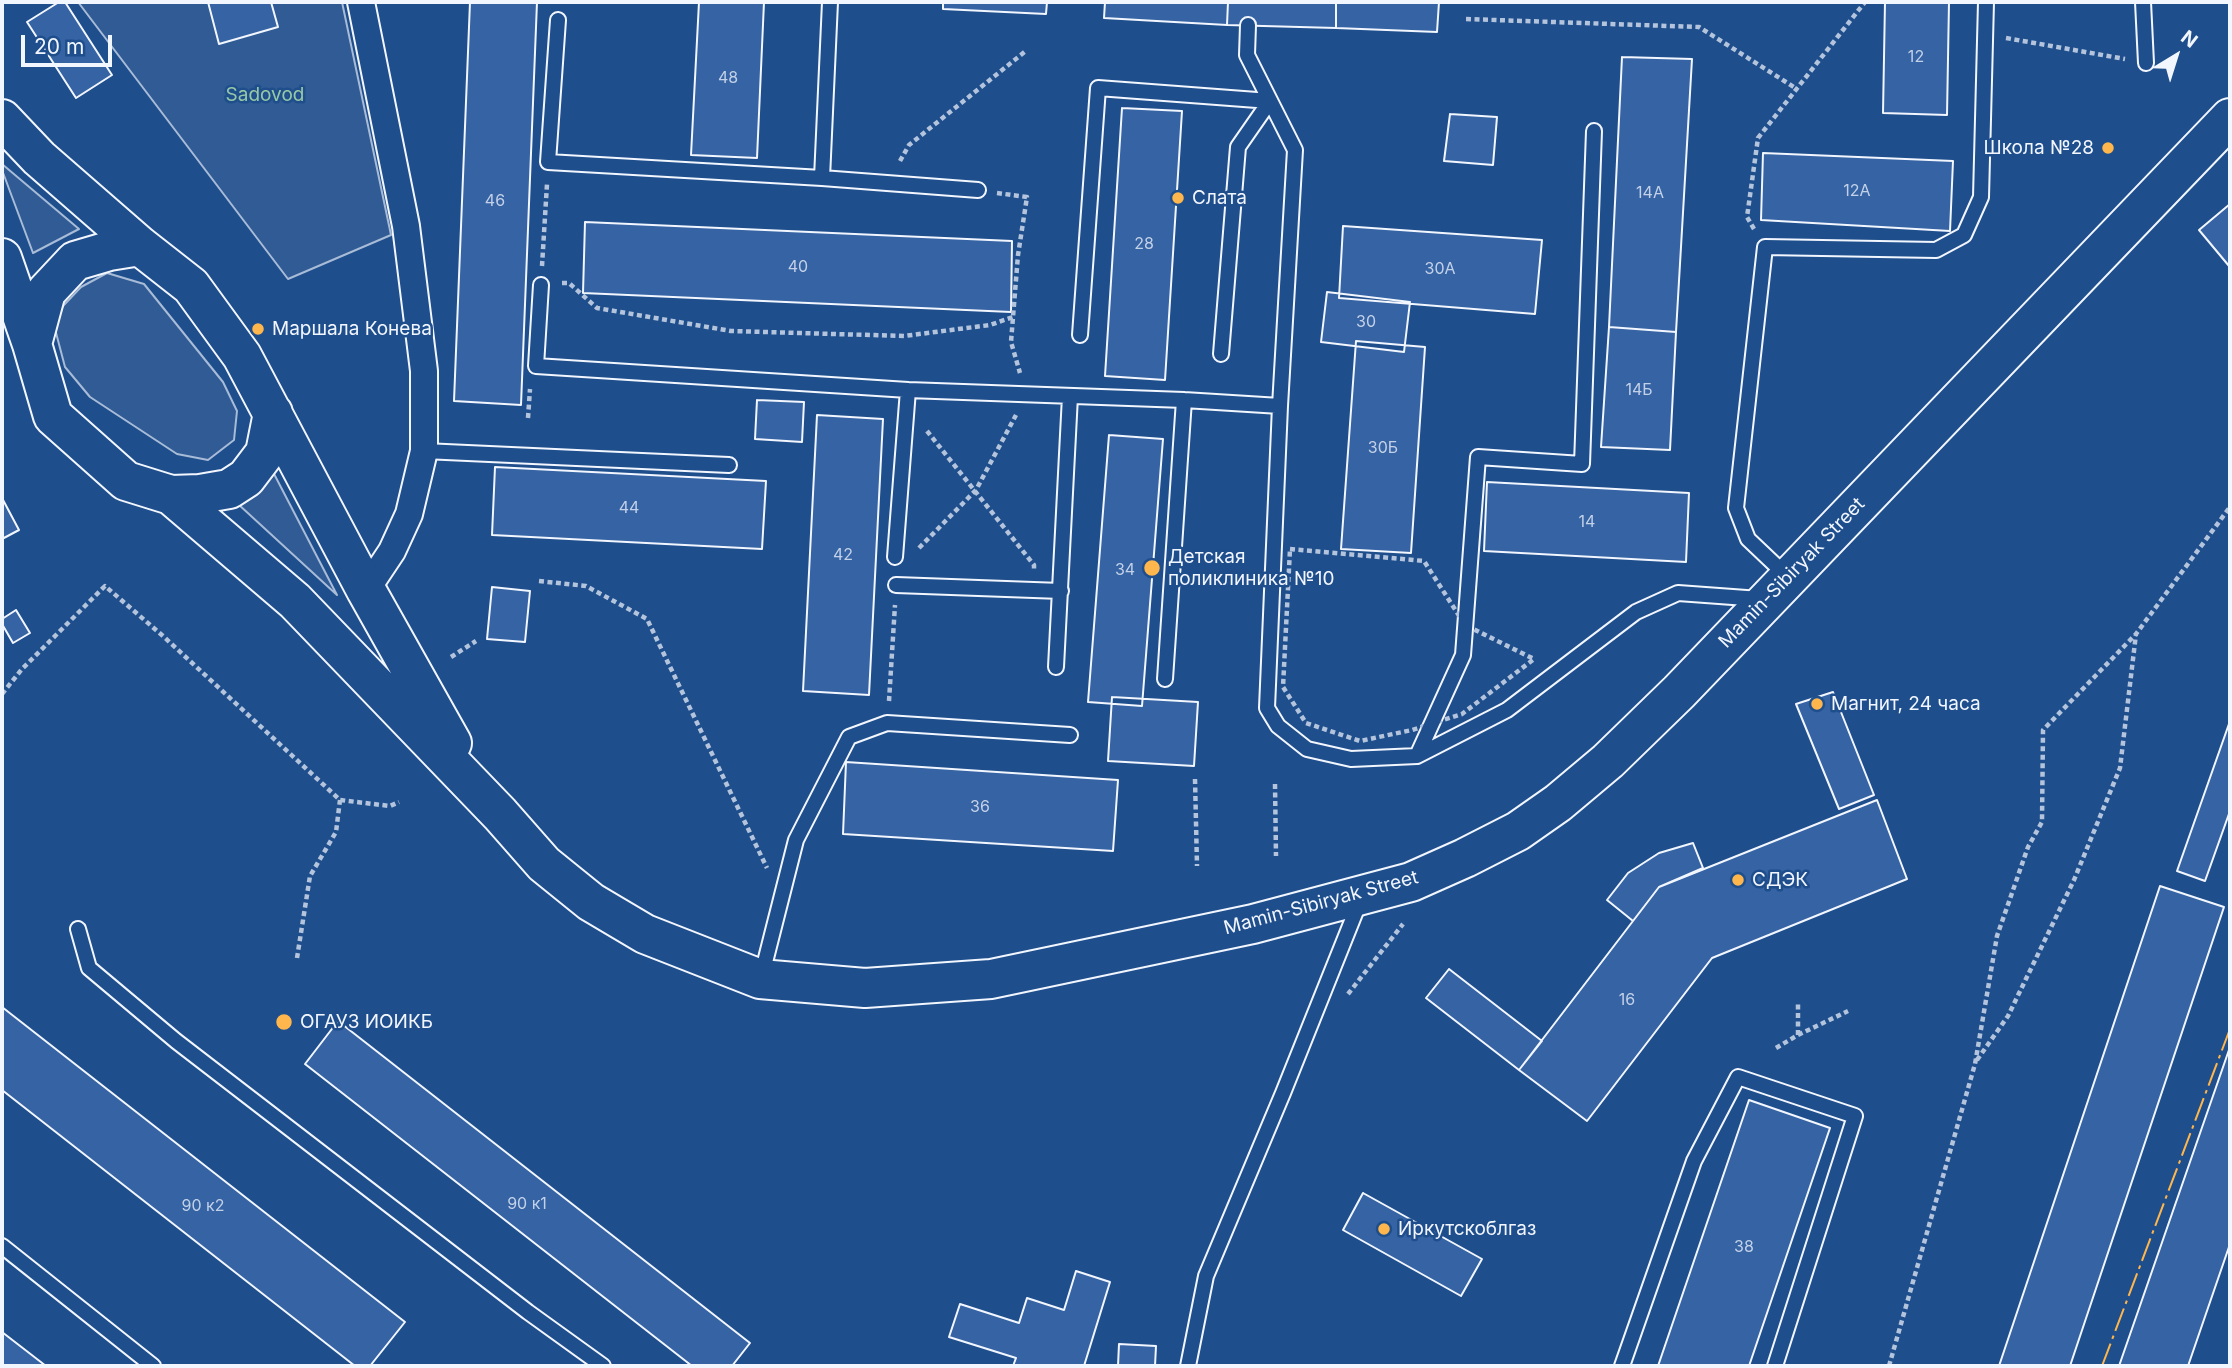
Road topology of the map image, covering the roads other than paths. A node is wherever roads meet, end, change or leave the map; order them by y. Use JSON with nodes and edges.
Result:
{"nodes":[{"id":1,"x":361,"y":2,"type":"edge"},
{"id":2,"x":830,"y":2,"type":"edge"},
{"id":3,"x":1986,"y":2,"type":"edge"},
{"id":4,"x":2143,"y":2,"type":"edge"},
{"id":5,"x":558,"y":20,"type":"dead end"},
{"id":6,"x":1248,"y":25,"type":"dead end"},
{"id":7,"x":2146,"y":63,"type":"road end"},
{"id":8,"x":1270,"y":101,"type":"junction"},
{"id":9,"x":2230,"y":117,"type":"edge"},
{"id":10,"x":2,"y":119,"type":"edge"},
{"id":11,"x":1594,"y":131,"type":"dead end"},
{"id":12,"x":822,"y":178,"type":"junction"},
{"id":13,"x":978,"y":190,"type":"road end"},
{"id":14,"x":140,"y":246,"type":"junction"},
{"id":15,"x":2,"y":258,"type":"edge"},
{"id":16,"x":541,"y":285,"type":"road end"},
{"id":17,"x":1080,"y":335,"type":"dead end"},
{"id":18,"x":32,"y":344,"type":"junction"},
{"id":19,"x":1221,"y":354,"type":"dead end"},
{"id":20,"x":908,"y":390,"type":"junction"},
{"id":21,"x":1070,"y":396,"type":"junction"},
{"id":22,"x":1184,"y":400,"type":"junction"},
{"id":23,"x":1280,"y":406,"type":"junction"},
{"id":24,"x":272,"y":413,"type":"junction"},
{"id":25,"x":424,"y":452,"type":"junction"},
{"id":26,"x":729,"y":466,"type":"dead end"},
{"id":27,"x":171,"y":495,"type":"junction"},
{"id":28,"x":895,"y":557,"type":"dead end"},
{"id":29,"x":896,"y":585,"type":"road end"},
{"id":30,"x":1777,"y":588,"type":"junction"},
{"id":31,"x":366,"y":590,"type":"junction"},
{"id":32,"x":1061,"y":591,"type":"junction"},
{"id":33,"x":1056,"y":667,"type":"dead end"},
{"id":34,"x":1165,"y":679,"type":"dead end"},
{"id":35,"x":1070,"y":735,"type":"dead end"},
{"id":36,"x":1417,"y":756,"type":"junction"},
{"id":37,"x":500,"y":814,"type":"junction"},
{"id":38,"x":1362,"y":897,"type":"junction"},
{"id":39,"x":78,"y":929,"type":"dead end"},
{"id":40,"x":760,"y":979,"type":"junction"},
{"id":41,"x":2,"y":1246,"type":"edge"},
{"id":42,"x":153,"y":1366,"type":"edge"},
{"id":43,"x":603,"y":1366,"type":"edge"},
{"id":44,"x":1188,"y":1366,"type":"edge"},
{"id":45,"x":1622,"y":1366,"type":"edge"},
{"id":46,"x":1774,"y":1366,"type":"edge"}],
"edges":[{"from":1,"to":25,"type":"street"},
{"from":2,"to":12,"type":"lane"},
{"from":3,"to":30,"type":"lane"},
{"from":4,"to":7,"type":"lane"},
{"from":5,"to":12,"type":"lane"},
{"from":6,"to":8,"type":"lane"},
{"from":8,"to":17,"type":"lane"},
{"from":8,"to":19,"type":"lane"},
{"from":8,"to":23,"type":"lane"},
{"from":9,"to":30,"type":"main road","name":"Mamin-Sibiryak Street"},
{"from":10,"to":14,"type":"main road"},
{"from":11,"to":36,"type":"lane"},
{"from":12,"to":13,"type":"lane"},
{"from":14,"to":18,"type":"main road"},
{"from":14,"to":24,"type":"main road"},
{"from":15,"to":18,"type":"main road"},
{"from":16,"to":20,"type":"lane"},
{"from":18,"to":27,"type":"main road"},
{"from":20,"to":21,"type":"lane"},
{"from":20,"to":28,"type":"lane"},
{"from":21,"to":22,"type":"lane"},
{"from":21,"to":32,"type":"lane"},
{"from":22,"to":23,"type":"lane"},
{"from":22,"to":34,"type":"lane"},
{"from":23,"to":36,"type":"lane"},
{"from":24,"to":27,"type":"main road"},
{"from":24,"to":31,"type":"main road"},
{"from":25,"to":26,"type":"lane"},
{"from":25,"to":31,"type":"street"},
{"from":27,"to":37,"type":"main road"},
{"from":29,"to":32,"type":"lane"},
{"from":30,"to":36,"type":"lane"},
{"from":30,"to":38,"type":"main road","name":"Mamin-Sibiryak Street"},
{"from":31,"to":37,"type":"main road"},
{"from":32,"to":33,"type":"lane"},
{"from":35,"to":40,"type":"lane"},
{"from":37,"to":40,"type":"main road","name":"Mamin-Sibiryak Street"},
{"from":38,"to":40,"type":"main road","name":"Mamin-Sibiryak Street"},
{"from":38,"to":44,"type":"lane"},
{"from":39,"to":43,"type":"lane"},
{"from":41,"to":42,"type":"lane"},
{"from":45,"to":46,"type":"lane"}]}
